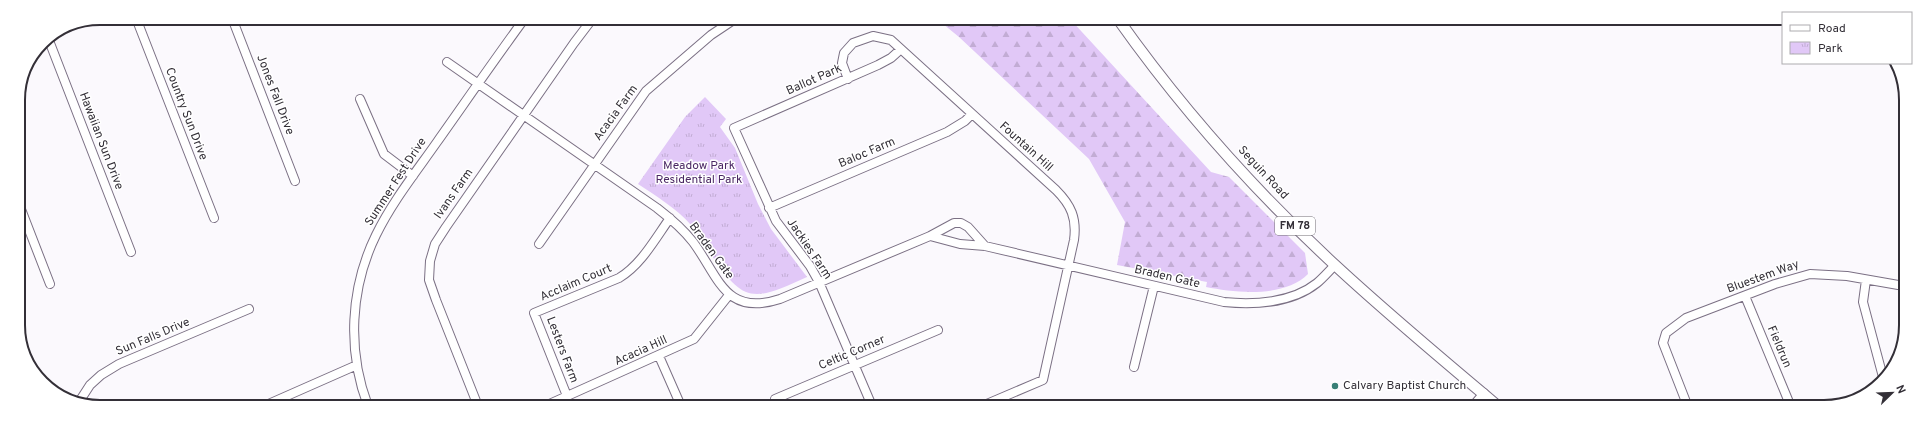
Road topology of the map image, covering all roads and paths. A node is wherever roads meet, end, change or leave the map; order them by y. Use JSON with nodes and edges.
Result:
{"nodes":[{"id":1,"x":139,"y":25,"type":"edge"},
{"id":2,"x":235,"y":25,"type":"edge"},
{"id":3,"x":520,"y":25,"type":"edge"},
{"id":4,"x":588,"y":25,"type":"edge"},
{"id":5,"x":726,"y":25,"type":"edge"},
{"id":6,"x":1123,"y":25,"type":"edge"},
{"id":7,"x":51,"y":44,"type":"edge"},
{"id":8,"x":901,"y":49,"type":"junction"},
{"id":9,"x":447,"y":62,"type":"dead end"},
{"id":10,"x":848,"y":79,"type":"junction"},
{"id":11,"x":478,"y":83,"type":"junction"},
{"id":12,"x":360,"y":99,"type":"dead end"},
{"id":13,"x":972,"y":114,"type":"junction"},
{"id":14,"x":524,"y":115,"type":"junction"},
{"id":15,"x":734,"y":128,"type":"joint"},
{"id":16,"x":594,"y":164,"type":"junction"},
{"id":17,"x":413,"y":176,"type":"junction"},
{"id":18,"x":295,"y":181,"type":"dead end"},
{"id":19,"x":769,"y":208,"type":"junction"},
{"id":20,"x":214,"y":218,"type":"dead end"},
{"id":21,"x":670,"y":218,"type":"junction"},
{"id":22,"x":25,"y":219,"type":"edge"},
{"id":23,"x":930,"y":236,"type":"junction"},
{"id":24,"x":539,"y":244,"type":"dead end"},
{"id":25,"x":985,"y":246,"type":"junction"},
{"id":26,"x":132,"y":252,"type":"dead end"},
{"id":27,"x":1335,"y":265,"type":"junction"},
{"id":28,"x":1068,"y":266,"type":"junction"},
{"id":29,"x":1866,"y":280,"type":"junction"},
{"id":30,"x":820,"y":282,"type":"junction"},
{"id":31,"x":50,"y":284,"type":"dead end"},
{"id":32,"x":1899,"y":285,"type":"edge"},
{"id":33,"x":1154,"y":286,"type":"junction"},
{"id":34,"x":729,"y":295,"type":"junction"},
{"id":35,"x":1745,"y":296,"type":"junction"},
{"id":36,"x":249,"y":309,"type":"dead end"},
{"id":37,"x":534,"y":313,"type":"joint"},
{"id":38,"x":938,"y":330,"type":"dead end"},
{"id":39,"x":659,"y":356,"type":"junction"},
{"id":40,"x":357,"y":365,"type":"junction"},
{"id":41,"x":855,"y":366,"type":"junction"},
{"id":42,"x":1134,"y":367,"type":"dead end"},
{"id":43,"x":1883,"y":372,"type":"edge"},
{"id":44,"x":1484,"y":393,"type":"junction"},
{"id":45,"x":567,"y":396,"type":"junction"},
{"id":46,"x":82,"y":397,"type":"edge"},
{"id":47,"x":278,"y":400,"type":"edge"},
{"id":48,"x":366,"y":400,"type":"edge"},
{"id":49,"x":476,"y":400,"type":"edge"},
{"id":50,"x":558,"y":400,"type":"edge"},
{"id":51,"x":678,"y":400,"type":"edge"},
{"id":52,"x":780,"y":400,"type":"edge"},
{"id":53,"x":869,"y":400,"type":"edge"},
{"id":54,"x":996,"y":400,"type":"edge"},
{"id":55,"x":1478,"y":400,"type":"edge"},
{"id":56,"x":1492,"y":400,"type":"edge"},
{"id":57,"x":1685,"y":400,"type":"edge"},
{"id":58,"x":1788,"y":400,"type":"edge"}],
"edges":[{"from":1,"to":20,"type":"street","name":"Country Sun Drive"},
{"from":2,"to":18,"type":"street","name":"Jones Fall Drive"},
{"from":3,"to":11,"type":"street","name":"Summer Fest Drive"},
{"from":4,"to":14,"type":"street","name":"Ivans Farm"},
{"from":5,"to":16,"type":"street","name":"Acacia Farm"},
{"from":6,"to":27,"type":"main road","name":"Seguin Road","number":"FM 78"},
{"from":7,"to":26,"type":"street","name":"Hawaiian Sun Drive"},
{"from":8,"to":10,"type":"street","name":"Ballot Park"},
{"from":8,"to":10,"type":"street","name":"Fountain Hill"},
{"from":8,"to":13,"type":"street","name":"Fountain Hill"},
{"from":9,"to":11,"type":"street","name":"Braden Gate"},
{"from":10,"to":15,"type":"street","name":"Ballot Park"},
{"from":11,"to":14,"type":"street","name":"Braden Gate"},
{"from":11,"to":17,"type":"street","name":"Summer Fest Drive"},
{"from":12,"to":17,"type":"street"},
{"from":13,"to":19,"type":"street","name":"Baloc Farm"},
{"from":13,"to":28,"type":"street","name":"Fountain Hill"},
{"from":14,"to":16,"type":"street","name":"Braden Gate"},
{"from":14,"to":49,"type":"street","name":"Ivans Farm"},
{"from":15,"to":19,"type":"street","name":"Jackies Farm"},
{"from":16,"to":21,"type":"street","name":"Braden Gate"},
{"from":16,"to":24,"type":"street","name":"Acacia Farm"},
{"from":17,"to":40,"type":"street","name":"Summer Fest Drive"},
{"from":19,"to":30,"type":"street","name":"Jackies Farm"},
{"from":21,"to":34,"type":"street","name":"Braden Gate"},
{"from":21,"to":37,"type":"street","name":"Acclaim Court"},
{"from":22,"to":31,"type":"street"},
{"from":23,"to":25,"type":"street","name":"Braden Gate"},
{"from":23,"to":25,"type":"street","name":"Braden Gate"},
{"from":23,"to":30,"type":"street","name":"Braden Gate"},
{"from":25,"to":28,"type":"street","name":"Braden Gate"},
{"from":27,"to":33,"type":"street","name":"Braden Gate"},
{"from":27,"to":44,"type":"main road","name":"Seguin Road","number":"FM 78"},
{"from":28,"to":33,"type":"street","name":"Braden Gate"},
{"from":28,"to":54,"type":"street","name":"Fountain Hill"},
{"from":29,"to":32,"type":"street","name":"Bluestem Way"},
{"from":29,"to":35,"type":"street","name":"Bluestem Way"},
{"from":29,"to":43,"type":"street"},
{"from":30,"to":34,"type":"street","name":"Braden Gate"},
{"from":30,"to":41,"type":"street","name":"Jackies Farm"},
{"from":33,"to":42,"type":"street"},
{"from":34,"to":39,"type":"street","name":"Acacia Hill"},
{"from":35,"to":57,"type":"street","name":"Bluestem Way"},
{"from":35,"to":58,"type":"street","name":"Fieldrun"},
{"from":36,"to":46,"type":"street","name":"Sun Falls Drive"},
{"from":37,"to":45,"type":"street","name":"Lesters Farm"},
{"from":38,"to":41,"type":"street","name":"Celtic Corner"},
{"from":39,"to":45,"type":"street","name":"Acacia Hill"},
{"from":39,"to":51,"type":"street"},
{"from":40,"to":47,"type":"street"},
{"from":40,"to":48,"type":"street","name":"Summer Fest Drive"},
{"from":41,"to":52,"type":"street","name":"Celtic Corner"},
{"from":41,"to":53,"type":"street","name":"Jackies Farm"},
{"from":44,"to":55,"type":"street"},
{"from":44,"to":56,"type":"main road","name":"Seguin Road","number":"FM 78"},
{"from":45,"to":50,"type":"street","name":"Acacia Hill"}]}
